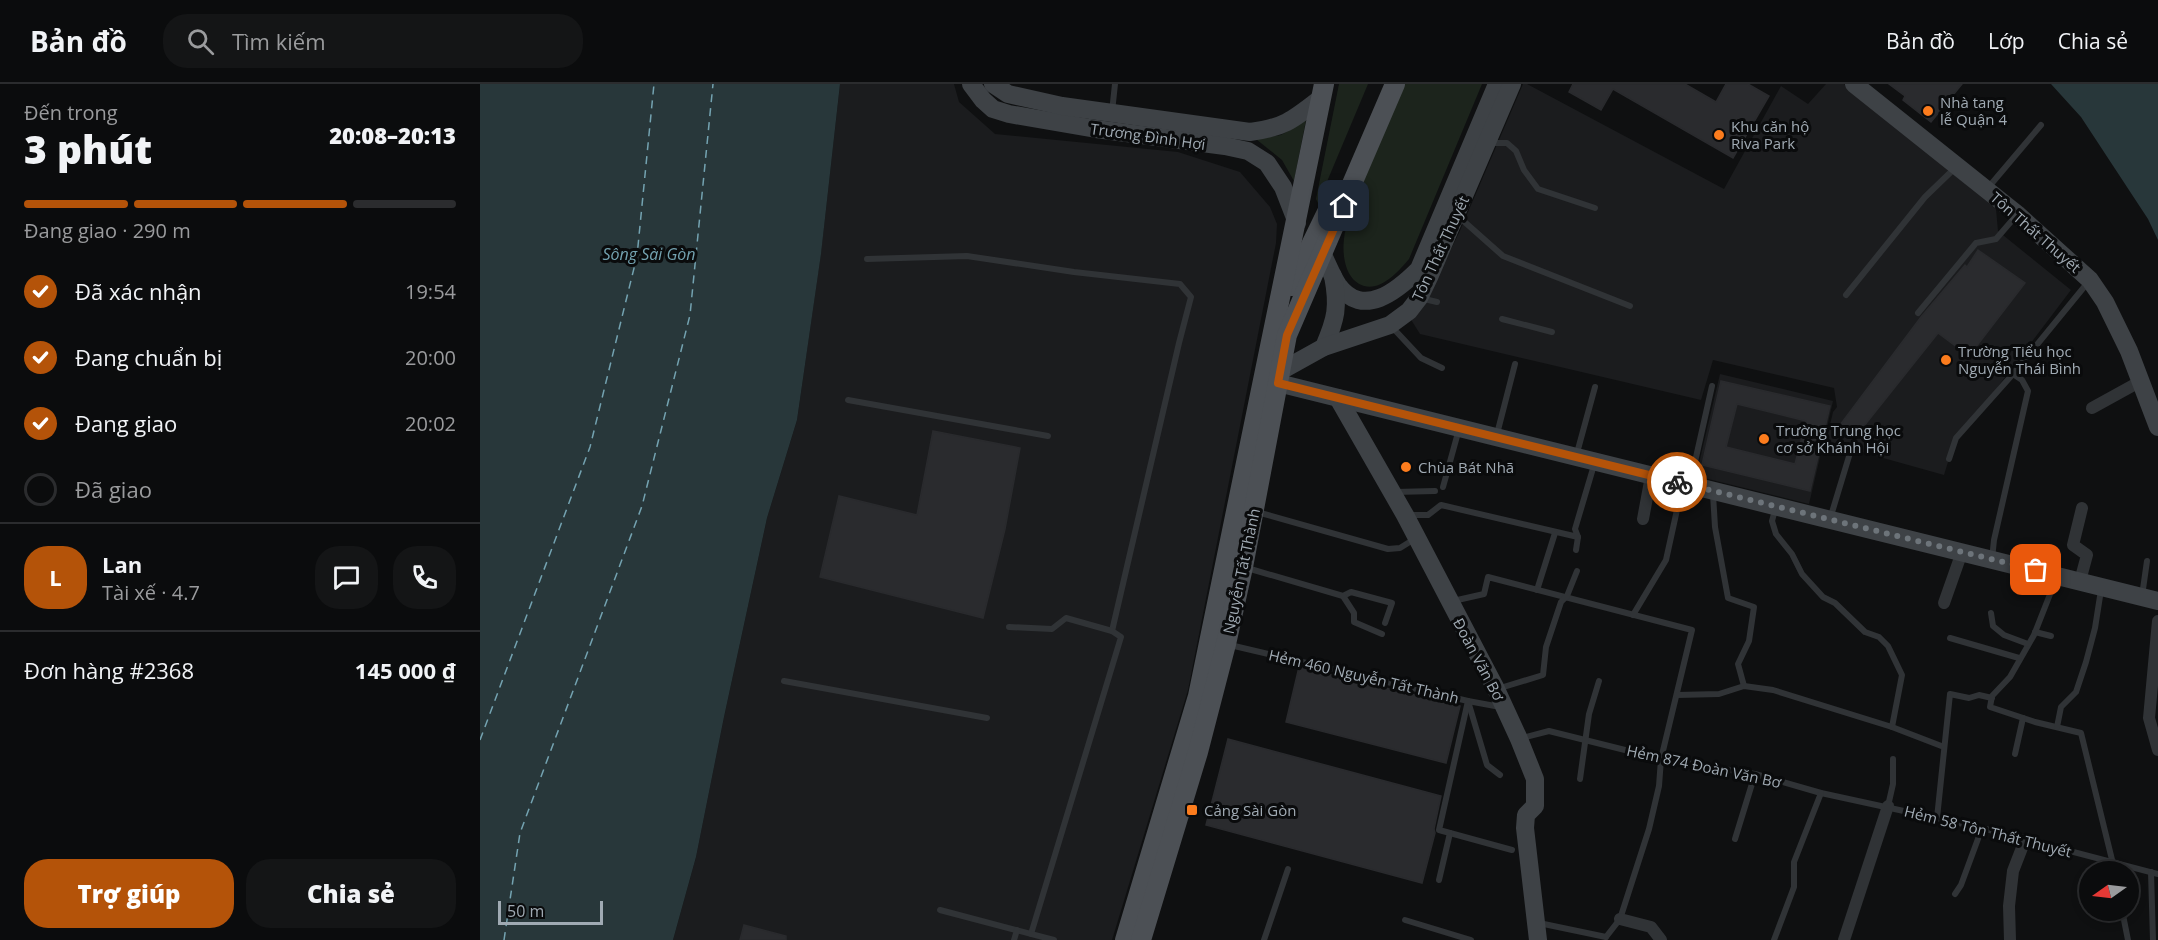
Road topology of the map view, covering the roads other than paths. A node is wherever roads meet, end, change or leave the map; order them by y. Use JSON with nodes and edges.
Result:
{"nodes":[{"id":1,"x":971,"y":84,"type":"edge"},
{"id":2,"x":993,"y":84,"type":"edge"},
{"id":3,"x":1115,"y":84,"type":"edge"},
{"id":4,"x":1382,"y":84,"type":"edge"},
{"id":5,"x":1395,"y":84,"type":"edge"},
{"id":6,"x":1497,"y":84,"type":"edge"},
{"id":7,"x":1512,"y":84,"type":"edge"},
{"id":8,"x":1854,"y":84,"type":"edge"},
{"id":9,"x":1322,"y":91,"type":"edge"},
{"id":10,"x":1112,"y":113,"type":"junction"},
{"id":11,"x":2042,"y":125,"type":"dead end"},
{"id":12,"x":1096,"y":129,"type":"junction"},
{"id":13,"x":1481,"y":140,"type":"junction"},
{"id":14,"x":1958,"y":166,"type":"junction"},
{"id":15,"x":1987,"y":189,"type":"junction"},
{"id":16,"x":1338,"y":203,"type":"junction"},
{"id":17,"x":1595,"y":208,"type":"dead end"},
{"id":18,"x":1456,"y":214,"type":"junction"},
{"id":19,"x":2017,"y":214,"type":"junction"},
{"id":20,"x":1297,"y":223,"type":"junction"},
{"id":21,"x":1323,"y":255,"type":"junction"},
{"id":22,"x":867,"y":259,"type":"dead end"},
{"id":23,"x":1333,"y":276,"type":"junction"},
{"id":24,"x":2090,"y":280,"type":"junction"},
{"id":25,"x":1846,"y":295,"type":"dead end"},
{"id":26,"x":1419,"y":298,"type":"junction"},
{"id":27,"x":1437,"y":302,"type":"dead end"},
{"id":28,"x":1630,"y":306,"type":"dead end"},
{"id":29,"x":1918,"y":313,"type":"dead end"},
{"id":30,"x":1277,"y":315,"type":"junction"},
{"id":31,"x":1502,"y":319,"type":"dead end"},
{"id":32,"x":1390,"y":325,"type":"junction"},
{"id":33,"x":1552,"y":332,"type":"dead end"},
{"id":34,"x":1324,"y":347,"type":"junction"},
{"id":35,"x":1515,"y":364,"type":"dead end"},
{"id":36,"x":1442,"y":368,"type":"dead end"},
{"id":37,"x":2013,"y":374,"type":"junction"},
{"id":38,"x":1278,"y":378,"type":"junction"},
{"id":39,"x":2141,"y":381,"type":"junction"},
{"id":40,"x":1713,"y":386,"type":"dead end"},
{"id":41,"x":1595,"y":387,"type":"dead end"},
{"id":42,"x":1338,"y":398,"type":"junction"},
{"id":43,"x":848,"y":400,"type":"dead end"},
{"id":44,"x":2092,"y":408,"type":"dead end"},
{"id":45,"x":2158,"y":427,"type":"edge"},
{"id":46,"x":1460,"y":428,"type":"junction"},
{"id":47,"x":1048,"y":436,"type":"dead end"},
{"id":48,"x":1496,"y":437,"type":"junction"},
{"id":49,"x":1850,"y":453,"type":"dead end"},
{"id":50,"x":1576,"y":457,"type":"junction"},
{"id":51,"x":1949,"y":459,"type":"dead end"},
{"id":52,"x":1595,"y":462,"type":"junction"},
{"id":53,"x":1652,"y":476,"type":"junction"},
{"id":54,"x":1686,"y":484,"type":"junction"},
{"id":55,"x":1443,"y":487,"type":"dead end"},
{"id":56,"x":1435,"y":491,"type":"dead end"},
{"id":57,"x":1713,"y":491,"type":"junction"},
{"id":58,"x":1392,"y":492,"type":"junction"},
{"id":59,"x":1776,"y":506,"type":"junction"},
{"id":60,"x":2082,"y":508,"type":"dead end"},
{"id":61,"x":1254,"y":511,"type":"junction"},
{"id":62,"x":1405,"y":515,"type":"junction"},
{"id":63,"x":1643,"y":519,"type":"dead end"},
{"id":64,"x":1830,"y":520,"type":"junction"},
{"id":65,"x":1556,"y":533,"type":"junction"},
{"id":66,"x":1578,"y":537,"type":"junction"},
{"id":67,"x":1417,"y":538,"type":"junction"},
{"id":68,"x":1576,"y":550,"type":"dead end"},
{"id":69,"x":1962,"y":552,"type":"junction"},
{"id":70,"x":1992,"y":560,"type":"junction"},
{"id":71,"x":2147,"y":561,"type":"dead end"},
{"id":72,"x":1243,"y":567,"type":"junction"},
{"id":73,"x":1577,"y":571,"type":"dead end"},
{"id":74,"x":2057,"y":576,"type":"junction"},
{"id":75,"x":2080,"y":581,"type":"junction"},
{"id":76,"x":2101,"y":586,"type":"junction"},
{"id":77,"x":1537,"y":590,"type":"junction"},
{"id":78,"x":1343,"y":596,"type":"junction"},
{"id":79,"x":1566,"y":598,"type":"junction"},
{"id":80,"x":2150,"y":598,"type":"edge"},
{"id":81,"x":1449,"y":602,"type":"junction"},
{"id":82,"x":1944,"y":603,"type":"dead end"},
{"id":83,"x":1991,"y":614,"type":"dead end"},
{"id":84,"x":1633,"y":615,"type":"junction"},
{"id":85,"x":2158,"y":621,"type":"edge"},
{"id":86,"x":1385,"y":623,"type":"dead end"},
{"id":87,"x":1009,"y":627,"type":"dead end"},
{"id":88,"x":1112,"y":631,"type":"junction"},
{"id":89,"x":2035,"y":632,"type":"junction"},
{"id":90,"x":1382,"y":634,"type":"dead end"},
{"id":91,"x":2051,"y":636,"type":"dead end"},
{"id":92,"x":1950,"y":638,"type":"dead end"},
{"id":93,"x":1226,"y":644,"type":"junction"},
{"id":94,"x":2028,"y":644,"type":"junction"},
{"id":95,"x":2019,"y":658,"type":"junction"},
{"id":96,"x":784,"y":681,"type":"dead end"},
{"id":97,"x":1599,"y":681,"type":"dead end"},
{"id":98,"x":1744,"y":686,"type":"junction"},
{"id":99,"x":1677,"y":695,"type":"junction"},
{"id":100,"x":1500,"y":696,"type":"junction"},
{"id":101,"x":1992,"y":698,"type":"junction"},
{"id":102,"x":1468,"y":700,"type":"junction"},
{"id":103,"x":987,"y":718,"type":"dead end"},
{"id":104,"x":2024,"y":718,"type":"junction"},
{"id":105,"x":1892,"y":727,"type":"junction"},
{"id":106,"x":2057,"y":727,"type":"junction"},
{"id":107,"x":1519,"y":739,"type":"junction"},
{"id":108,"x":1584,"y":740,"type":"junction"},
{"id":109,"x":1944,"y":747,"type":"junction"},
{"id":110,"x":2158,"y":750,"type":"edge"},
{"id":111,"x":2015,"y":754,"type":"dead end"},
{"id":112,"x":1662,"y":759,"type":"junction"},
{"id":113,"x":1893,"y":759,"type":"dead end"},
{"id":114,"x":1755,"y":774,"type":"junction"},
{"id":115,"x":1500,"y":775,"type":"dead end"},
{"id":116,"x":1580,"y":779,"type":"dead end"},
{"id":117,"x":1821,"y":793,"type":"junction"},
{"id":118,"x":1888,"y":806,"type":"junction"},
{"id":119,"x":1937,"y":818,"type":"junction"},
{"id":120,"x":1982,"y":828,"type":"junction"},
{"id":121,"x":1450,"y":833,"type":"junction"},
{"id":122,"x":1735,"y":839,"type":"dead end"},
{"id":123,"x":2025,"y":840,"type":"junction"},
{"id":124,"x":1512,"y":850,"type":"dead end"},
{"id":125,"x":2113,"y":861,"type":"joint"},
{"id":126,"x":2139,"y":868,"type":"edge"},
{"id":127,"x":1288,"y":869,"type":"dead end"},
{"id":128,"x":2155,"y":873,"type":"edge"},
{"id":129,"x":1439,"y":880,"type":"dead end"},
{"id":130,"x":1955,"y":894,"type":"dead end"},
{"id":131,"x":940,"y":910,"type":"dead end"},
{"id":132,"x":1620,"y":919,"type":"junction"},
{"id":133,"x":1405,"y":920,"type":"dead end"},
{"id":134,"x":2124,"y":921,"type":"edge"},
{"id":135,"x":1017,"y":930,"type":"junction"},
{"id":136,"x":1537,"y":931,"type":"edge"},
{"id":137,"x":1031,"y":934,"type":"junction"},
{"id":138,"x":1606,"y":938,"type":"edge"},
{"id":139,"x":1014,"y":940,"type":"edge"},
{"id":140,"x":1054,"y":940,"type":"edge"},
{"id":141,"x":1125,"y":940,"type":"edge"},
{"id":142,"x":1141,"y":940,"type":"edge"},
{"id":143,"x":1264,"y":940,"type":"edge"},
{"id":144,"x":1471,"y":940,"type":"edge"},
{"id":145,"x":1661,"y":940,"type":"edge"},
{"id":146,"x":1774,"y":940,"type":"edge"},
{"id":147,"x":1844,"y":940,"type":"edge"},
{"id":148,"x":2010,"y":940,"type":"edge"},
{"id":149,"x":2128,"y":940,"type":"edge"},
{"id":150,"x":2153,"y":940,"type":"edge"}],
"edges":[{"from":1,"to":12,"type":"main road","name":"Trương Đình Hợi"},
{"from":2,"to":10,"type":"main road","name":"Trương Đình Hợi"},
{"from":3,"to":10,"type":"lane"},
{"from":4,"to":16,"type":"main road"},
{"from":5,"to":16,"type":"main road"},
{"from":6,"to":13,"type":"main road","name":"Tôn Thất Thuyết"},
{"from":7,"to":13,"type":"main road","name":"Tôn Thất Thuyết"},
{"from":8,"to":14,"type":"main road","name":"Tôn Thất Thuyết"},
{"from":9,"to":10,"type":"main road","name":"Trương Đình Hợi"},
{"from":9,"to":20,"type":"main road","name":"Nguyễn Tất Thành"},
{"from":10,"to":12,"type":"main road"},
{"from":11,"to":15,"type":"lane"},
{"from":12,"to":20,"type":"main road","name":"Trương Đình Hợi"},
{"from":13,"to":17,"type":"lane"},
{"from":13,"to":18,"type":"main road","name":"Tôn Thất Thuyết"},
{"from":13,"to":23,"type":"main road","name":"Tôn Thất Thuyết"},
{"from":14,"to":15,"type":"main road","name":"Tôn Thất Thuyết"},
{"from":14,"to":25,"type":"lane"},
{"from":15,"to":19,"type":"main road","name":"Tôn Thất Thuyết"},
{"from":16,"to":21,"type":"main road","name":"Nguyễn Tất Thành"},
{"from":16,"to":30,"type":"main road","name":"Nguyễn Tất Thành"},
{"from":18,"to":26,"type":"main road","name":"Tôn Thất Thuyết"},
{"from":18,"to":28,"type":"lane"},
{"from":19,"to":24,"type":"main road","name":"Tôn Thất Thuyết"},
{"from":19,"to":29,"type":"lane"},
{"from":20,"to":30,"type":"main road","name":"Nguyễn Tất Thành"},
{"from":21,"to":23,"type":"main road"},
{"from":21,"to":38,"type":"main road","name":"Nguyễn Tất Thành"},
{"from":22,"to":88,"type":"lane"},
{"from":23,"to":34,"type":"main road"},
{"from":24,"to":37,"type":"lane"},
{"from":24,"to":39,"type":"main road","name":"Tôn Thất Thuyết"},
{"from":26,"to":27,"type":"lane"},
{"from":26,"to":32,"type":"main road","name":"Tôn Thất Thuyết"},
{"from":30,"to":141,"type":"main road","name":"Nguyễn Tất Thành"},
{"from":31,"to":33,"type":"lane"},
{"from":32,"to":34,"type":"main road","name":"Tôn Thất Thuyết"},
{"from":32,"to":36,"type":"lane"},
{"from":34,"to":38,"type":"main road","name":"Tôn Thất Thuyết"},
{"from":35,"to":48,"type":"lane"},
{"from":37,"to":51,"type":"lane"},
{"from":37,"to":70,"type":"lane"},
{"from":38,"to":42,"type":"main road"},
{"from":38,"to":61,"type":"main road","name":"Nguyễn Tất Thành"},
{"from":39,"to":44,"type":"street"},
{"from":39,"to":45,"type":"main road","name":"Tôn Thất Thuyết"},
{"from":40,"to":54,"type":"lane"},
{"from":41,"to":50,"type":"lane"},
{"from":42,"to":46,"type":"main road"},
{"from":42,"to":58,"type":"main road","name":"Đoàn Văn Bơ"},
{"from":43,"to":47,"type":"lane"},
{"from":46,"to":48,"type":"main road"},
{"from":46,"to":55,"type":"lane"},
{"from":48,"to":50,"type":"main road"},
{"from":49,"to":64,"type":"lane"},
{"from":50,"to":52,"type":"main road"},
{"from":52,"to":53,"type":"main road"},
{"from":52,"to":66,"type":"lane"},
{"from":53,"to":54,"type":"main road"},
{"from":53,"to":63,"type":"street"},
{"from":54,"to":57,"type":"main road"},
{"from":54,"to":84,"type":"lane"},
{"from":56,"to":58,"type":"lane"},
{"from":57,"to":59,"type":"main road"},
{"from":57,"to":98,"type":"lane"},
{"from":58,"to":62,"type":"main road","name":"Đoàn Văn Bơ"},
{"from":59,"to":64,"type":"main road"},
{"from":59,"to":105,"type":"lane"},
{"from":60,"to":75,"type":"street"},
{"from":61,"to":67,"type":"lane"},
{"from":61,"to":72,"type":"main road","name":"Nguyễn Tất Thành"},
{"from":62,"to":65,"type":"lane"},
{"from":62,"to":67,"type":"main road","name":"Đoàn Văn Bơ"},
{"from":64,"to":69,"type":"main road"},
{"from":65,"to":66,"type":"lane"},
{"from":65,"to":77,"type":"lane"},
{"from":66,"to":68,"type":"lane"},
{"from":67,"to":81,"type":"main road","name":"Đoàn Văn Bơ"},
{"from":69,"to":70,"type":"main road"},
{"from":69,"to":82,"type":"street"},
{"from":70,"to":74,"type":"main road"},
{"from":71,"to":80,"type":"lane"},
{"from":72,"to":78,"type":"lane"},
{"from":72,"to":93,"type":"main road","name":"Nguyễn Tất Thành"},
{"from":73,"to":79,"type":"lane"},
{"from":74,"to":75,"type":"main road"},
{"from":74,"to":89,"type":"lane"},
{"from":75,"to":76,"type":"main road"},
{"from":76,"to":80,"type":"main road"},
{"from":76,"to":106,"type":"lane"},
{"from":77,"to":79,"type":"lane"},
{"from":77,"to":81,"type":"lane"},
{"from":78,"to":86,"type":"lane"},
{"from":78,"to":90,"type":"lane"},
{"from":79,"to":84,"type":"lane"},
{"from":79,"to":100,"type":"lane","name":"Hẻm 460 Nguyễn Tất Thành"},
{"from":81,"to":100,"type":"main road","name":"Đoàn Văn Bơ"},
{"from":83,"to":94,"type":"lane"},
{"from":84,"to":99,"type":"lane"},
{"from":85,"to":110,"type":"street"},
{"from":87,"to":88,"type":"lane"},
{"from":88,"to":137,"type":"lane"},
{"from":89,"to":91,"type":"lane"},
{"from":89,"to":94,"type":"lane"},
{"from":92,"to":95,"type":"lane"},
{"from":93,"to":102,"type":"lane","name":"Hẻm 460 Nguyễn Tất Thành"},
{"from":93,"to":142,"type":"main road","name":"Nguyễn Tất Thành"},
{"from":94,"to":95,"type":"lane"},
{"from":95,"to":101,"type":"lane"},
{"from":96,"to":103,"type":"lane"},
{"from":97,"to":108,"type":"lane"},
{"from":98,"to":99,"type":"lane"},
{"from":98,"to":105,"type":"lane"},
{"from":99,"to":112,"type":"lane"},
{"from":100,"to":102,"type":"lane","name":"Hẻm 460 Nguyễn Tất Thành"},
{"from":100,"to":107,"type":"main road","name":"Đoàn Văn Bơ"},
{"from":101,"to":104,"type":"lane"},
{"from":101,"to":109,"type":"lane"},
{"from":102,"to":115,"type":"lane"},
{"from":102,"to":121,"type":"lane"},
{"from":104,"to":106,"type":"lane"},
{"from":104,"to":111,"type":"lane"},
{"from":105,"to":109,"type":"lane"},
{"from":106,"to":125,"type":"lane"},
{"from":107,"to":108,"type":"lane","name":"Hẻm 874 Đoàn Văn Bơ"},
{"from":107,"to":136,"type":"main road","name":"Đoàn Văn Bơ"},
{"from":108,"to":112,"type":"lane","name":"Hẻm 874 Đoàn Văn Bơ"},
{"from":108,"to":116,"type":"lane"},
{"from":109,"to":119,"type":"lane"},
{"from":112,"to":114,"type":"lane","name":"Hẻm 874 Đoàn Văn Bơ"},
{"from":112,"to":132,"type":"lane"},
{"from":113,"to":118,"type":"lane"},
{"from":114,"to":117,"type":"lane","name":"Hẻm 874 Đoàn Văn Bơ"},
{"from":114,"to":122,"type":"lane"},
{"from":117,"to":118,"type":"lane","name":"Hẻm 874 Đoàn Văn Bơ"},
{"from":117,"to":146,"type":"lane"},
{"from":118,"to":119,"type":"lane","name":"Hẻm 58 Tôn Thất Thuyết"},
{"from":118,"to":147,"type":"street"},
{"from":119,"to":120,"type":"lane","name":"Hẻm 58 Tôn Thất Thuyết"},
{"from":120,"to":123,"type":"lane","name":"Hẻm 58 Tôn Thất Thuyết"},
{"from":120,"to":130,"type":"lane"},
{"from":121,"to":124,"type":"lane"},
{"from":121,"to":129,"type":"lane"},
{"from":123,"to":125,"type":"lane","name":"Hẻm 58 Tôn Thất Thuyết"},
{"from":123,"to":148,"type":"street"},
{"from":126,"to":128,"type":"lane","name":"Hẻm 58 Tôn Thất Thuyết"},
{"from":127,"to":143,"type":"lane"},
{"from":128,"to":150,"type":"lane"},
{"from":131,"to":135,"type":"lane"},
{"from":132,"to":138,"type":"lane"},
{"from":132,"to":145,"type":"street"},
{"from":133,"to":144,"type":"lane"},
{"from":134,"to":149,"type":"lane"},
{"from":135,"to":137,"type":"lane"},
{"from":135,"to":139,"type":"lane"},
{"from":136,"to":138,"type":"lane"},
{"from":137,"to":140,"type":"lane"}]}
